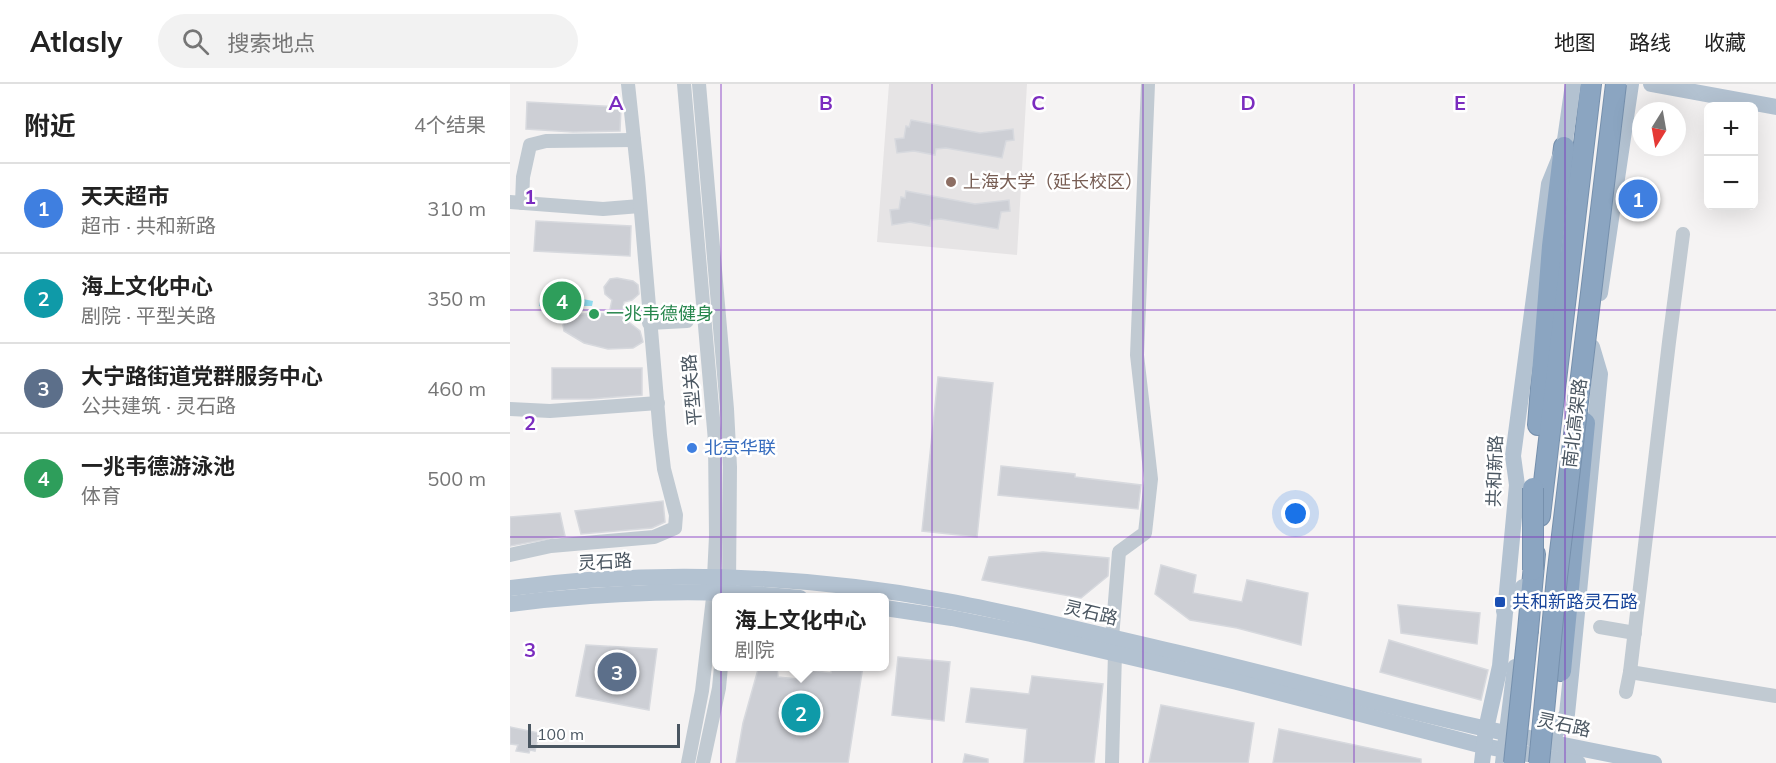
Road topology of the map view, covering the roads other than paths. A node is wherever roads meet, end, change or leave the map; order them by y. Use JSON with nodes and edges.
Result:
{"nodes":[{"id":1,"x":628,"y":84,"type":"edge"},
{"id":2,"x":684,"y":84,"type":"edge"},
{"id":3,"x":699,"y":84,"type":"edge"},
{"id":4,"x":1148,"y":84,"type":"edge"},
{"id":5,"x":1573,"y":84,"type":"edge"},
{"id":6,"x":1591,"y":84,"type":"edge"},
{"id":7,"x":1616,"y":84,"type":"edge"},
{"id":8,"x":1631,"y":84,"type":"edge"},
{"id":9,"x":1651,"y":84,"type":"edge"},
{"id":10,"x":1776,"y":107,"type":"edge"},
{"id":11,"x":634,"y":140,"type":"junction"},
{"id":12,"x":1564,"y":147,"type":"junction"},
{"id":13,"x":516,"y":202,"type":"edge"},
{"id":14,"x":640,"y":206,"type":"junction"},
{"id":15,"x":1683,"y":234,"type":"dead end"},
{"id":16,"x":687,"y":321,"type":"dead end"},
{"id":17,"x":649,"y":323,"type":"junction"},
{"id":18,"x":1592,"y":347,"type":"junction"},
{"id":19,"x":657,"y":403,"type":"junction"},
{"id":20,"x":510,"y":409,"type":"edge"},
{"id":21,"x":1517,"y":485,"type":"junction"},
{"id":22,"x":1533,"y":513,"type":"junction"},
{"id":23,"x":510,"y":555,"type":"edge"},
{"id":24,"x":1533,"y":570,"type":"junction"},
{"id":25,"x":1523,"y":587,"type":"junction"},
{"id":26,"x":510,"y":588,"type":"edge"},
{"id":27,"x":723,"y":588,"type":"edge"},
{"id":28,"x":766,"y":593,"type":"edge"},
{"id":29,"x":510,"y":604,"type":"edge"},
{"id":30,"x":889,"y":609,"type":"edge"},
{"id":31,"x":1504,"y":611,"type":"junction"},
{"id":32,"x":1600,"y":627,"type":"dead end"},
{"id":33,"x":1635,"y":633,"type":"junction"},
{"id":34,"x":712,"y":642,"type":"edge"},
{"id":35,"x":1113,"y":645,"type":"junction"},
{"id":36,"x":721,"y":671,"type":"edge"},
{"id":37,"x":1630,"y":672,"type":"junction"},
{"id":38,"x":1626,"y":692,"type":"dead end"},
{"id":39,"x":1776,"y":696,"type":"edge"},
{"id":40,"x":1485,"y":737,"type":"junction"},
{"id":41,"x":1507,"y":752,"type":"edge"},
{"id":42,"x":1547,"y":758,"type":"edge"},
{"id":43,"x":688,"y":763,"type":"edge"},
{"id":44,"x":703,"y":763,"type":"edge"},
{"id":45,"x":1112,"y":763,"type":"edge"},
{"id":46,"x":1482,"y":763,"type":"edge"},
{"id":47,"x":1578,"y":763,"type":"edge"},
{"id":48,"x":1654,"y":763,"type":"edge"}],
"edges":[{"from":1,"to":11,"type":"street"},
{"from":2,"to":27,"type":"street","name":"平型关路"},
{"from":3,"to":27,"type":"street","name":"平型关路"},
{"from":4,"to":35,"type":"street"},
{"from":5,"to":12,"type":"main road","name":"共和新路"},
{"from":6,"to":24,"type":"highway","name":"南北高架路","bridge":true},
{"from":7,"to":42,"type":"highway","name":"南北高架路","bridge":true},
{"from":8,"to":18,"type":"main road"},
{"from":9,"to":10,"type":"main road"},
{"from":11,"to":13,"type":"street"},
{"from":11,"to":14,"type":"street"},
{"from":12,"to":21,"type":"main road","name":"共和新路"},
{"from":12,"to":22,"type":"main road","name":"共和新路"},
{"from":12,"to":24,"type":"highway","bridge":true},
{"from":13,"to":14,"type":"street"},
{"from":14,"to":17,"type":"street"},
{"from":15,"to":33,"type":"street"},
{"from":16,"to":17,"type":"street"},
{"from":17,"to":19,"type":"street"},
{"from":18,"to":42,"type":"highway"},
{"from":18,"to":42,"type":"main road"},
{"from":19,"to":20,"type":"street"},
{"from":19,"to":23,"type":"street"},
{"from":21,"to":22,"type":"main road"},
{"from":21,"to":31,"type":"main road","name":"共和新路"},
{"from":22,"to":25,"type":"main road","name":"共和新路"},
{"from":24,"to":41,"type":"highway","name":"南北高架路","bridge":true},
{"from":25,"to":31,"type":"main road"},
{"from":25,"to":41,"type":"main road","name":"共和新路"},
{"from":26,"to":27,"type":"main road","name":"灵石路"},
{"from":27,"to":28,"type":"main road","name":"灵石路"},
{"from":27,"to":29,"type":"main road","name":"灵石路"},
{"from":27,"to":35,"type":"main road","name":"灵石路"},
{"from":30,"to":35,"type":"main road","name":"灵石路"},
{"from":31,"to":40,"type":"main road","name":"共和新路"},
{"from":32,"to":33,"type":"street"},
{"from":33,"to":37,"type":"street"},
{"from":34,"to":43,"type":"street","name":"平型关路"},
{"from":35,"to":40,"type":"main road","name":"灵石路"},
{"from":35,"to":45,"type":"street"},
{"from":36,"to":44,"type":"street"},
{"from":37,"to":38,"type":"street"},
{"from":37,"to":39,"type":"street"},
{"from":40,"to":41,"type":"main road","name":"灵石路"},
{"from":40,"to":46,"type":"main road","name":"共和新路"},
{"from":41,"to":42,"type":"main road","name":"灵石路"},
{"from":42,"to":47,"type":"main road","name":"灵石路"},
{"from":42,"to":48,"type":"main road","name":"灵石路"}]}
